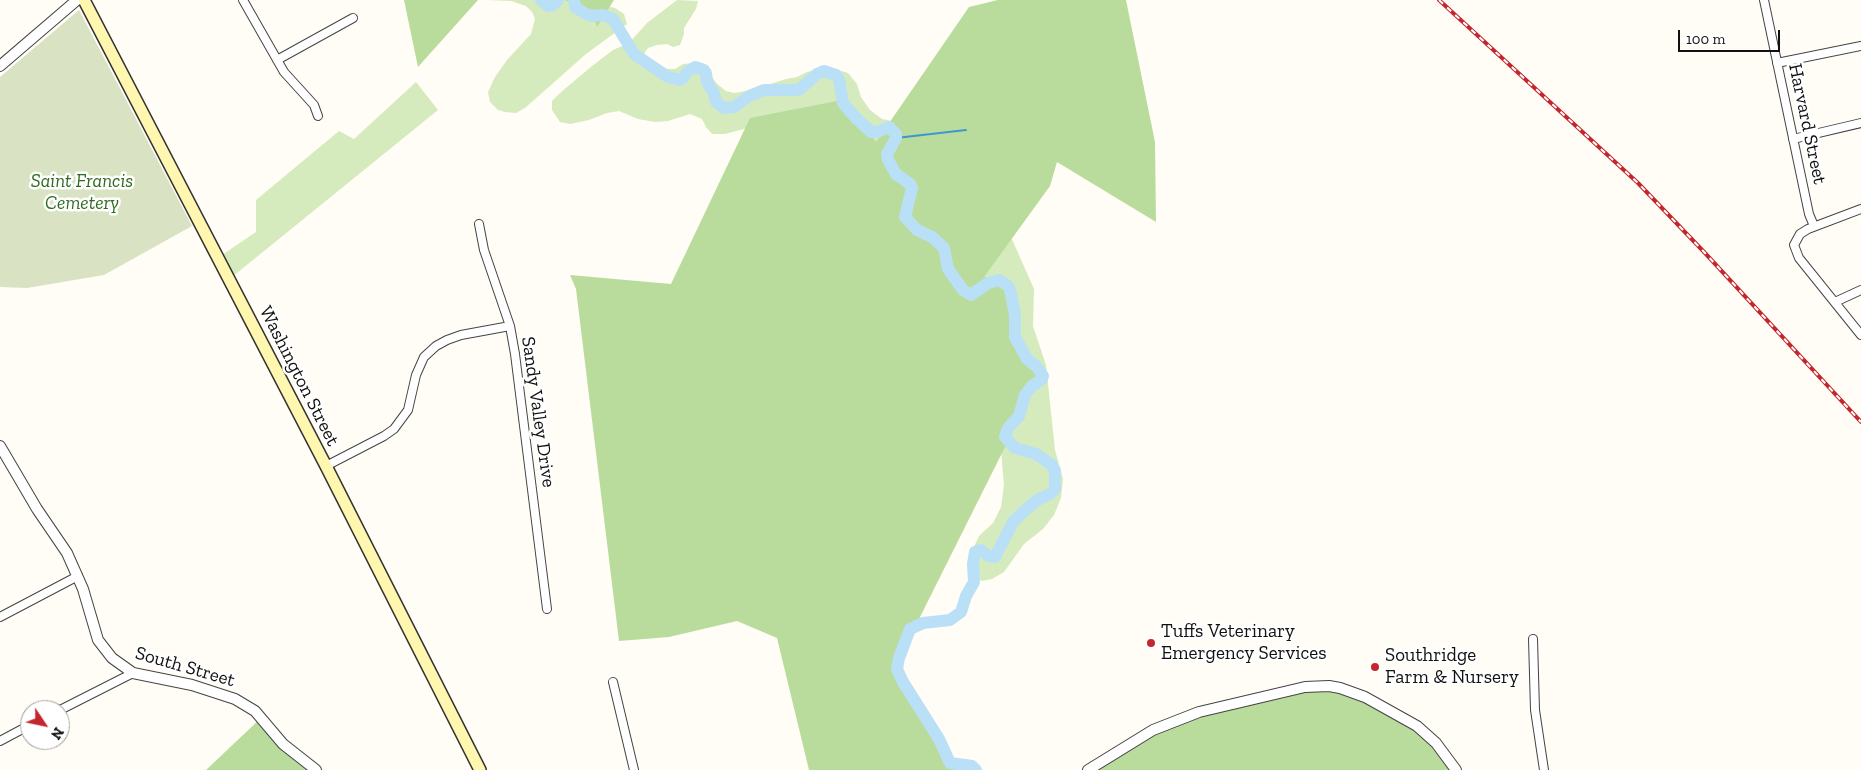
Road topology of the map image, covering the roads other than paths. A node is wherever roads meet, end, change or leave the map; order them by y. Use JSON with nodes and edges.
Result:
{"nodes":[{"id":1,"x":77,"y":0,"type":"edge"},
{"id":2,"x":84,"y":0,"type":"edge"},
{"id":3,"x":243,"y":0,"type":"edge"},
{"id":4,"x":1764,"y":0,"type":"edge"},
{"id":5,"x":353,"y":18,"type":"dead end"},
{"id":6,"x":1861,"y":46,"type":"edge"},
{"id":7,"x":277,"y":60,"type":"junction"},
{"id":8,"x":1777,"y":63,"type":"junction"},
{"id":9,"x":0,"y":66,"type":"edge"},
{"id":10,"x":318,"y":116,"type":"dead end"},
{"id":11,"x":1861,"y":123,"type":"edge"},
{"id":12,"x":1793,"y":138,"type":"junction"},
{"id":13,"x":1861,"y":208,"type":"edge"},
{"id":14,"x":478,"y":224,"type":"dead end"},
{"id":15,"x":1814,"y":226,"type":"junction"},
{"id":16,"x":1861,"y":290,"type":"edge"},
{"id":17,"x":1835,"y":302,"type":"junction"},
{"id":18,"x":510,"y":326,"type":"junction"},
{"id":19,"x":1861,"y":335,"type":"edge"},
{"id":20,"x":0,"y":446,"type":"edge"},
{"id":21,"x":326,"y":466,"type":"junction"},
{"id":22,"x":78,"y":576,"type":"junction"},
{"id":23,"x":547,"y":609,"type":"dead end"},
{"id":24,"x":0,"y":617,"type":"edge"},
{"id":25,"x":1533,"y":639,"type":"dead end"},
{"id":26,"x":133,"y":673,"type":"junction"},
{"id":27,"x":613,"y":682,"type":"dead end"},
{"id":28,"x":70,"y":705,"type":"edge"},
{"id":29,"x":20,"y":730,"type":"edge"},
{"id":30,"x":0,"y":741,"type":"edge"},
{"id":31,"x":316,"y":770,"type":"edge"},
{"id":32,"x":480,"y":770,"type":"edge"},
{"id":33,"x":634,"y":770,"type":"edge"},
{"id":34,"x":1088,"y":770,"type":"edge"},
{"id":35,"x":1456,"y":770,"type":"edge"},
{"id":36,"x":1544,"y":770,"type":"edge"}],
"edges":[{"from":1,"to":9,"type":"street"},
{"from":2,"to":21,"type":"main road","name":"Washington Street"},
{"from":3,"to":7,"type":"street"},
{"from":4,"to":8,"type":"street","name":"Harvard Street"},
{"from":5,"to":7,"type":"street"},
{"from":6,"to":8,"type":"street"},
{"from":7,"to":10,"type":"street"},
{"from":8,"to":12,"type":"street","name":"Harvard Street"},
{"from":11,"to":12,"type":"street"},
{"from":12,"to":15,"type":"street","name":"Harvard Street"},
{"from":13,"to":15,"type":"street"},
{"from":14,"to":18,"type":"street","name":"Sandy Valley Drive"},
{"from":15,"to":17,"type":"street"},
{"from":16,"to":17,"type":"street"},
{"from":17,"to":19,"type":"street"},
{"from":18,"to":21,"type":"street"},
{"from":18,"to":23,"type":"street","name":"Sandy Valley Drive"},
{"from":20,"to":22,"type":"street","name":"South Street"},
{"from":21,"to":32,"type":"main road","name":"Washington Street"},
{"from":22,"to":24,"type":"street"},
{"from":22,"to":26,"type":"street","name":"South Street"},
{"from":25,"to":36,"type":"street"},
{"from":26,"to":28,"type":"street"},
{"from":26,"to":31,"type":"street","name":"South Street"},
{"from":27,"to":33,"type":"street"},
{"from":29,"to":30,"type":"street"},
{"from":34,"to":35,"type":"street"}]}
